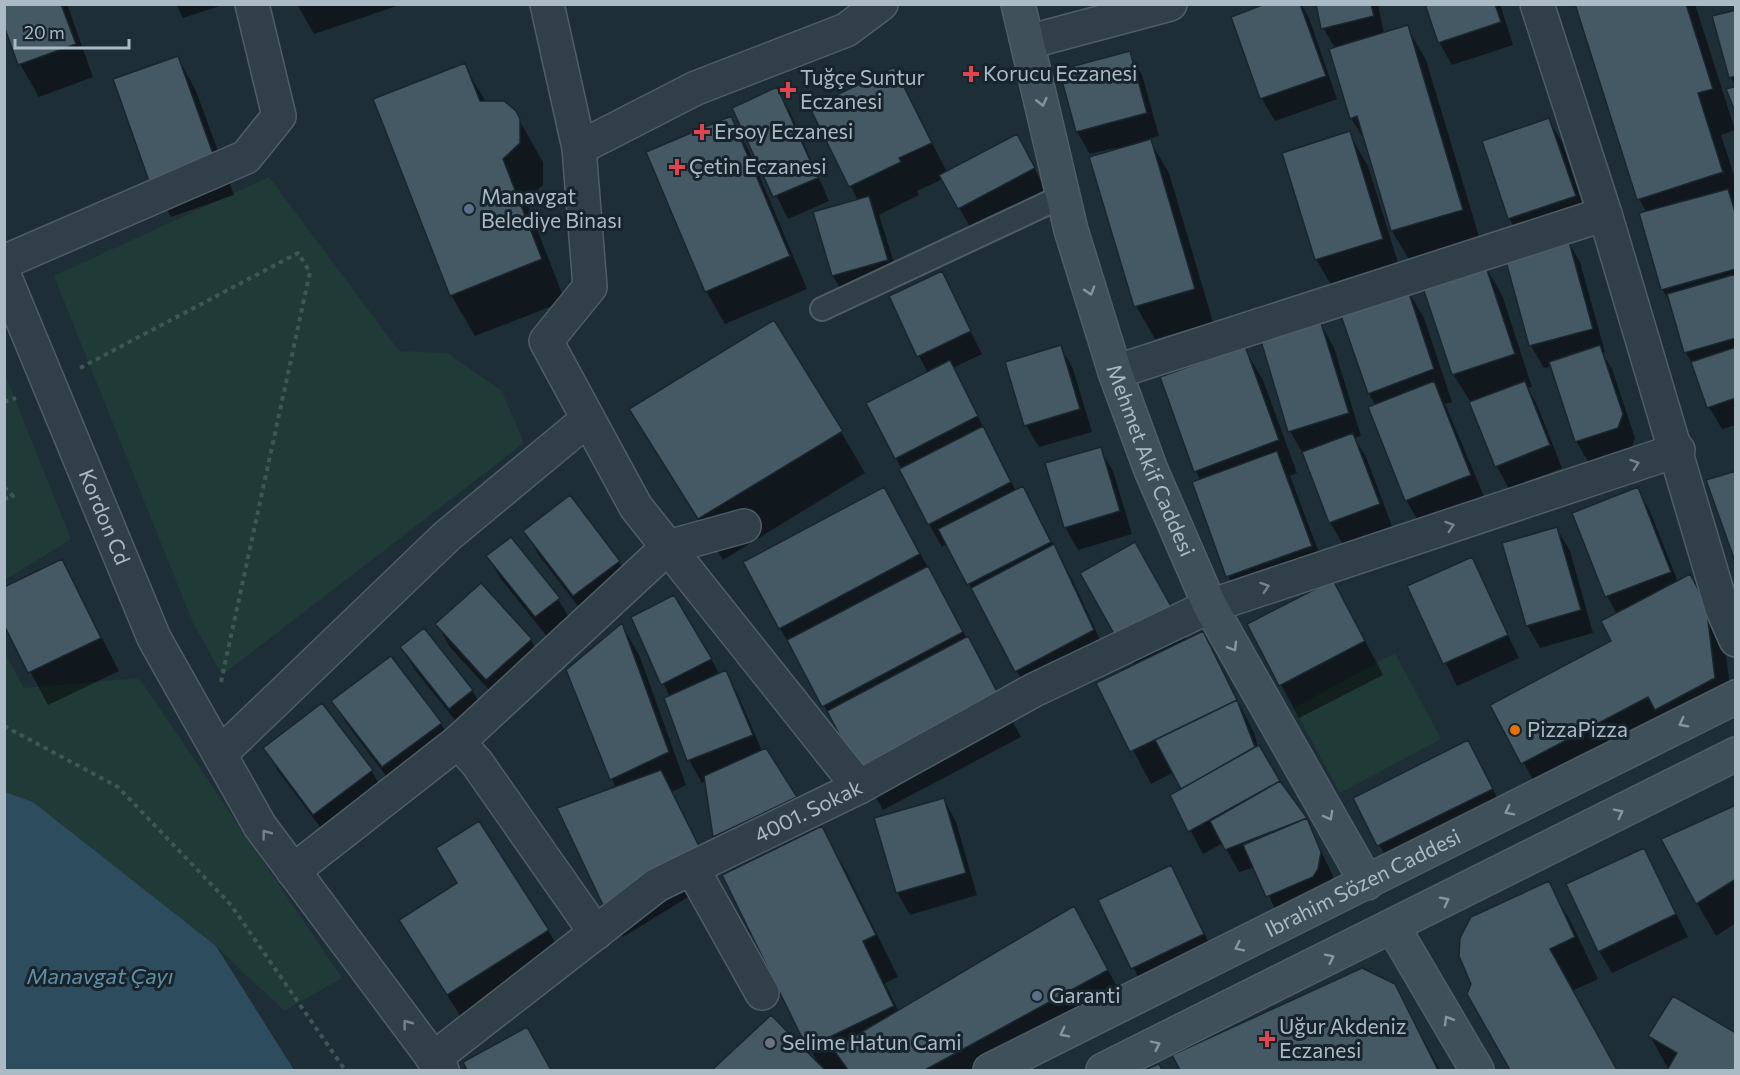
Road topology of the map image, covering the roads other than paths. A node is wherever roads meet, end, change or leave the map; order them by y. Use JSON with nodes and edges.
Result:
{"nodes":[{"id":1,"x":252,"y":4,"type":"edge"},
{"id":2,"x":547,"y":4,"type":"edge"},
{"id":3,"x":881,"y":4,"type":"edge"},
{"id":4,"x":1018,"y":4,"type":"edge"},
{"id":5,"x":1170,"y":4,"type":"edge"},
{"id":6,"x":1537,"y":4,"type":"edge"},
{"id":7,"x":1028,"y":42,"type":"junction"},
{"id":8,"x":579,"y":148,"type":"junction"},
{"id":9,"x":1063,"y":196,"type":"junction"},
{"id":10,"x":1605,"y":214,"type":"junction"},
{"id":11,"x":4,"y":262,"type":"edge"},
{"id":12,"x":4,"y":275,"type":"edge"},
{"id":13,"x":822,"y":309,"type":"dead end"},
{"id":14,"x":1115,"y":372,"type":"junction"},
{"id":15,"x":588,"y":418,"type":"junction"},
{"id":16,"x":1678,"y":450,"type":"junction"},
{"id":17,"x":744,"y":526,"type":"dead end"},
{"id":18,"x":668,"y":547,"type":"junction"},
{"id":19,"x":1210,"y":606,"type":"junction"},
{"id":20,"x":1736,"y":640,"type":"edge"},
{"id":21,"x":1736,"y":697,"type":"edge"},
{"id":22,"x":458,"y":742,"type":"junction"},
{"id":23,"x":214,"y":745,"type":"junction"},
{"id":24,"x":1736,"y":754,"type":"edge"},
{"id":25,"x":859,"y":787,"type":"junction"},
{"id":26,"x":692,"y":868,"type":"junction"},
{"id":27,"x":293,"y":871,"type":"junction"},
{"id":28,"x":1366,"y":883,"type":"junction"},
{"id":29,"x":1393,"y":927,"type":"junction"},
{"id":30,"x":596,"y":933,"type":"junction"},
{"id":31,"x":762,"y":993,"type":"dead end"},
{"id":32,"x":438,"y":1065,"type":"edge"},
{"id":33,"x":990,"y":1071,"type":"edge"},
{"id":34,"x":1103,"y":1071,"type":"edge"},
{"id":35,"x":1478,"y":1071,"type":"edge"}],
"edges":[{"from":1,"to":11,"type":"street"},
{"from":2,"to":8,"type":"street"},
{"from":3,"to":8,"type":"street"},
{"from":4,"to":7,"type":"main road","name":"Mehmet Akif Caddesi"},
{"from":5,"to":7,"type":"street"},
{"from":6,"to":10,"type":"street"},
{"from":7,"to":9,"type":"main road","name":"Mehmet Akif Caddesi","one_way":true},
{"from":8,"to":15,"type":"street"},
{"from":9,"to":13,"type":"lane"},
{"from":9,"to":14,"type":"main road","name":"Mehmet Akif Caddesi","one_way":true},
{"from":10,"to":14,"type":"street"},
{"from":10,"to":16,"type":"street"},
{"from":12,"to":23,"type":"street","name":"Kordon Cd"},
{"from":14,"to":19,"type":"main road","name":"Mehmet Akif Caddesi"},
{"from":15,"to":18,"type":"street"},
{"from":15,"to":23,"type":"street"},
{"from":19,"to":16,"type":"street","name":"4001. Sokak","one_way":true},
{"from":16,"to":20,"type":"street"},
{"from":17,"to":18,"type":"street"},
{"from":18,"to":22,"type":"street"},
{"from":18,"to":25,"type":"street"},
{"from":19,"to":25,"type":"street","name":"4001. Sokak"},
{"from":19,"to":28,"type":"main road","name":"Mehmet Akif Caddesi","one_way":true},
{"from":21,"to":28,"type":"main road","name":"Ibrahim Sözen Caddesi","one_way":true},
{"from":22,"to":27,"type":"street"},
{"from":22,"to":30,"type":"street"},
{"from":27,"to":23,"type":"street","name":"Kordon Cd","one_way":true},
{"from":29,"to":24,"type":"main road","one_way":true},
{"from":25,"to":26,"type":"street","name":"4001. Sokak"},
{"from":26,"to":30,"type":"street","name":"4001. Sokak"},
{"from":26,"to":31,"type":"street"},
{"from":32,"to":27,"type":"street","name":"Kordon Cd","one_way":true},
{"from":28,"to":33,"type":"main road","name":"Ibrahim Sözen Caddesi","one_way":true},
{"from":34,"to":29,"type":"main road","one_way":true},
{"from":35,"to":29,"type":"main road","one_way":true},
{"from":30,"to":32,"type":"street","name":"4001. Sokak"}]}
